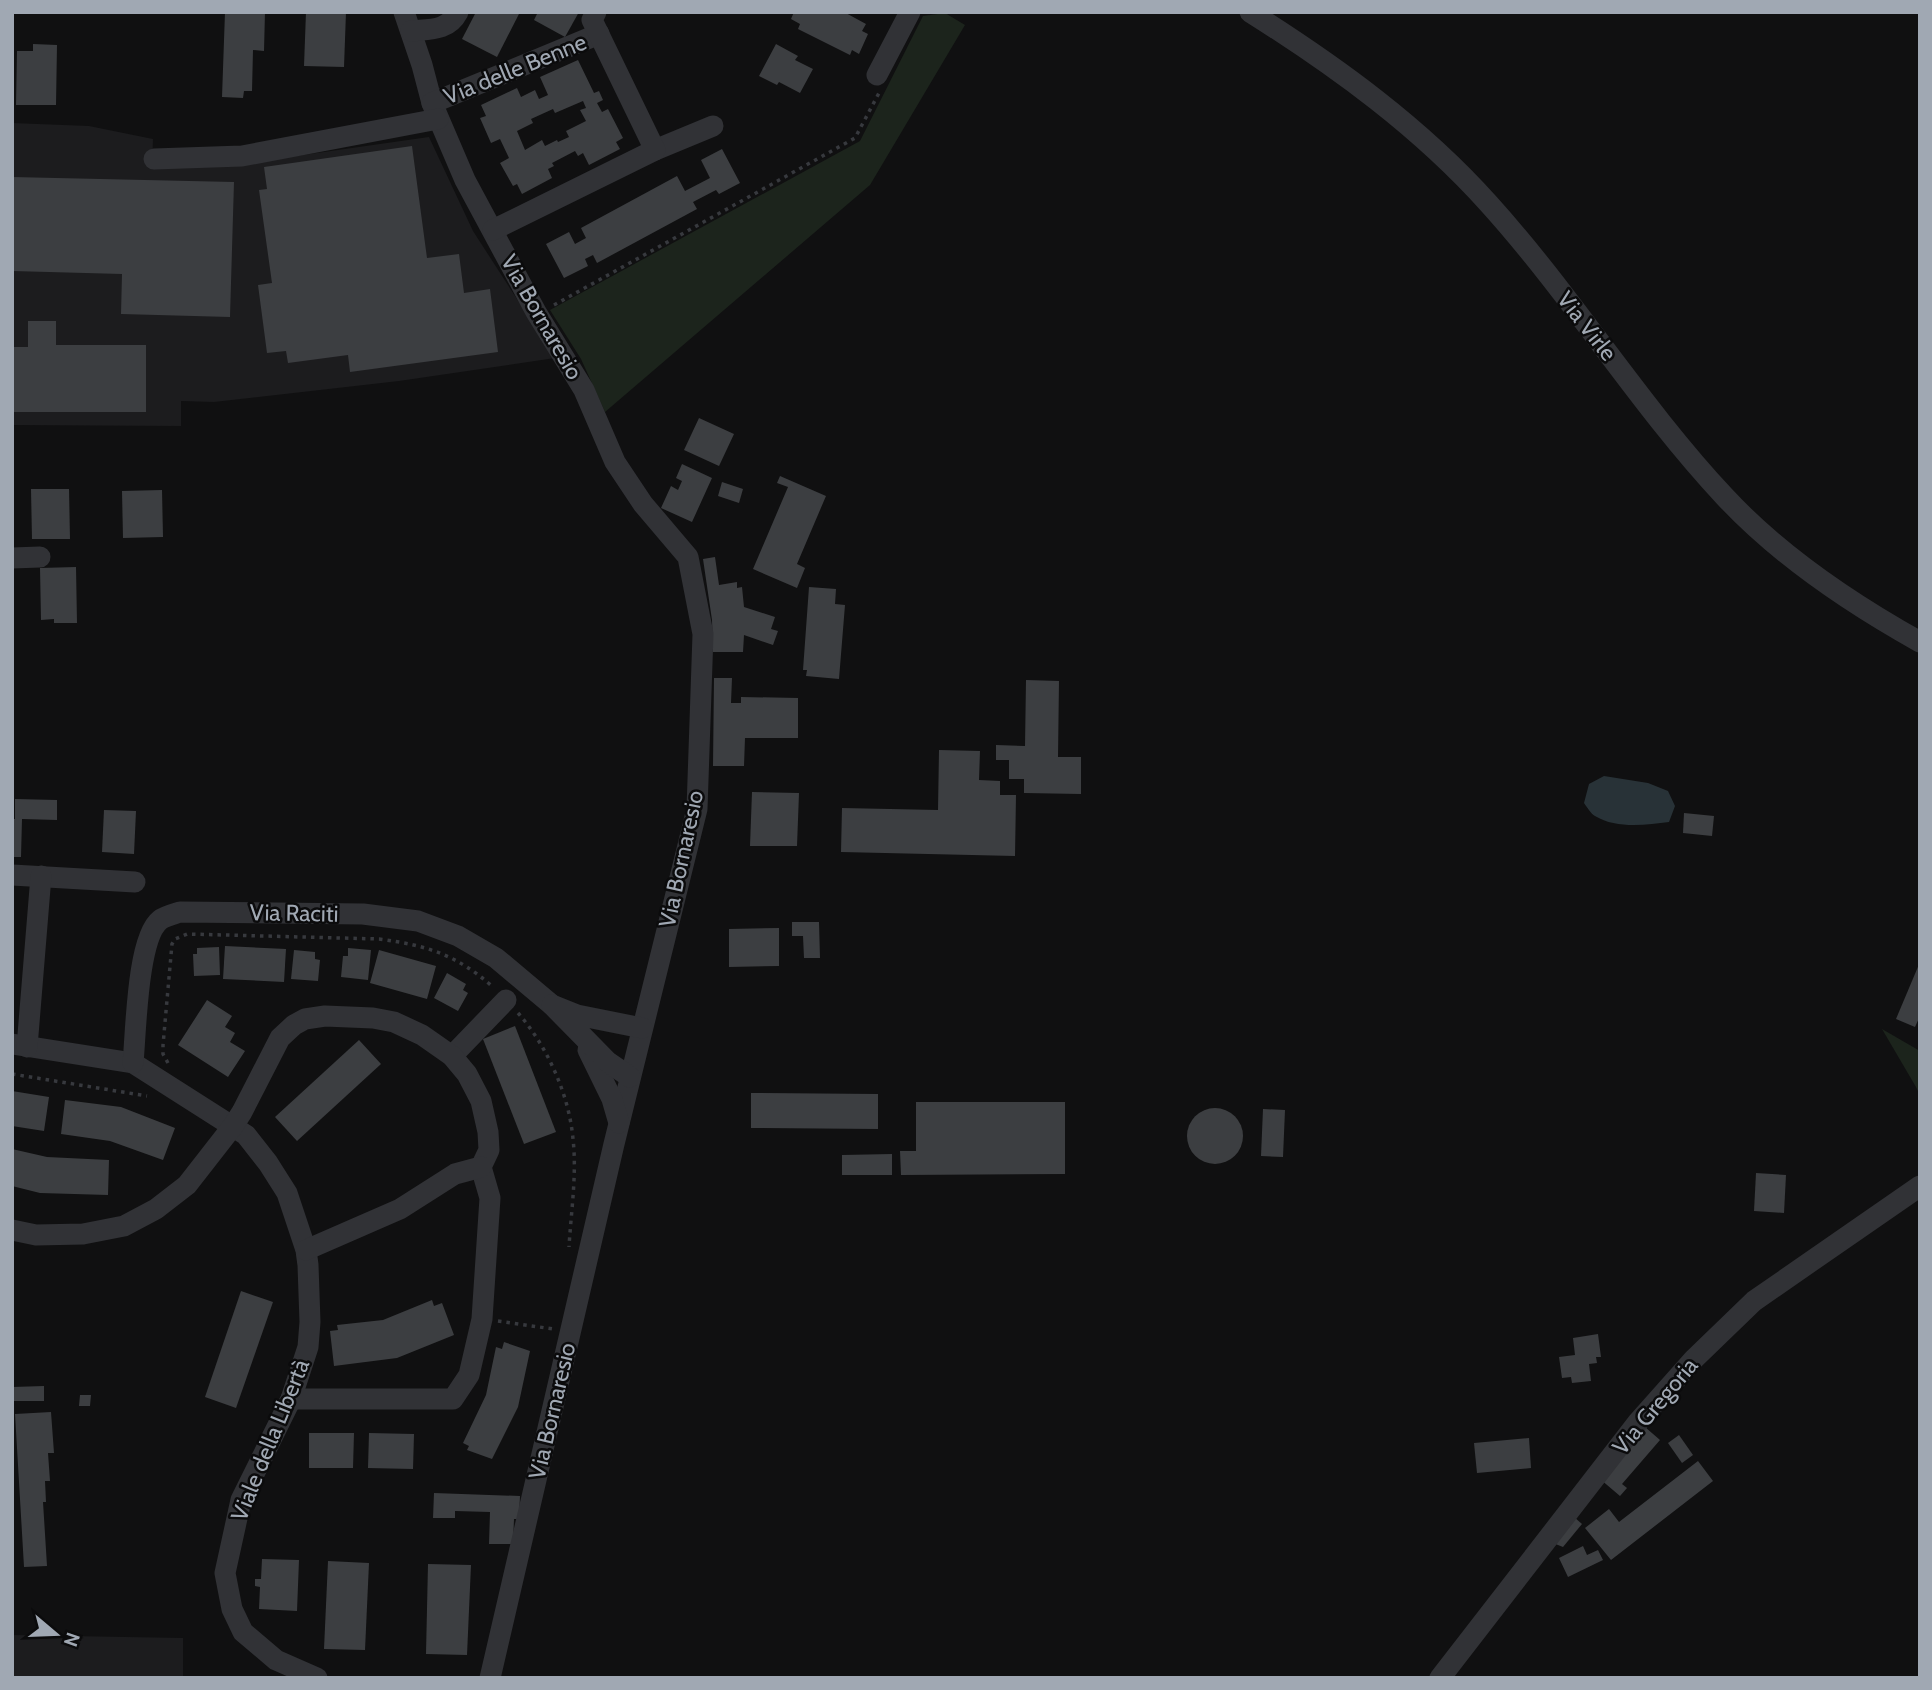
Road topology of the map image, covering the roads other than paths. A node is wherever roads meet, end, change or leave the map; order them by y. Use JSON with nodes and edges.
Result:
{"nodes":[{"id":1,"x":458,"y":12,"type":"edge"},
{"id":2,"x":596,"y":12,"type":"edge"},
{"id":3,"x":910,"y":12,"type":"edge"},
{"id":4,"x":1250,"y":12,"type":"edge"},
{"id":5,"x":407,"y":22,"type":"edge"},
{"id":6,"x":599,"y":34,"type":"junction"},
{"id":7,"x":879,"y":83,"type":"road end"},
{"id":8,"x":435,"y":111,"type":"junction"},
{"id":9,"x":713,"y":126,"type":"dead end"},
{"id":10,"x":655,"y":150,"type":"junction"},
{"id":11,"x":154,"y":159,"type":"dead end"},
{"id":12,"x":494,"y":230,"type":"junction"},
{"id":13,"x":40,"y":557,"type":"dead end"},
{"id":14,"x":12,"y":558,"type":"edge"},
{"id":15,"x":1920,"y":642,"type":"edge"},
{"id":16,"x":12,"y":875,"type":"edge"},
{"id":17,"x":41,"y":876,"type":"junction"},
{"id":18,"x":135,"y":882,"type":"dead end"},
{"id":19,"x":506,"y":1000,"type":"road end"},
{"id":20,"x":552,"y":1005,"type":"junction"},
{"id":21,"x":642,"y":1028,"type":"junction"},
{"id":22,"x":576,"y":1030,"type":"junction"},
{"id":23,"x":20,"y":1045,"type":"edge"},
{"id":24,"x":453,"y":1056,"type":"junction"},
{"id":25,"x":133,"y":1063,"type":"junction"},
{"id":26,"x":630,"y":1077,"type":"junction"},
{"id":27,"x":619,"y":1124,"type":"junction"},
{"id":28,"x":233,"y":1125,"type":"junction"},
{"id":29,"x":481,"y":1167,"type":"junction"},
{"id":30,"x":1920,"y":1186,"type":"edge"},
{"id":31,"x":12,"y":1230,"type":"edge"},
{"id":32,"x":306,"y":1250,"type":"junction"},
{"id":33,"x":291,"y":1399,"type":"junction"},
{"id":34,"x":317,"y":1678,"type":"edge"},
{"id":35,"x":491,"y":1678,"type":"edge"},
{"id":36,"x":1440,"y":1678,"type":"edge"}],
"edges":[{"from":1,"to":5,"type":"street"},
{"from":2,"to":6,"type":"street","name":"Via delle Benne"},
{"from":3,"to":7,"type":"street"},
{"from":4,"to":15,"type":"street","name":"Via Virle"},
{"from":5,"to":8,"type":"street","name":"Via Bornaresio"},
{"from":6,"to":8,"type":"street","name":"Via delle Benne"},
{"from":6,"to":10,"type":"street","name":"Via delle Benne"},
{"from":8,"to":11,"type":"street","name":"Via delle Benne"},
{"from":8,"to":12,"type":"street","name":"Via Bornaresio"},
{"from":9,"to":10,"type":"street"},
{"from":10,"to":12,"type":"street"},
{"from":12,"to":21,"type":"street","name":"Via Bornaresio"},
{"from":13,"to":14,"type":"street"},
{"from":16,"to":17,"type":"street"},
{"from":17,"to":18,"type":"street"},
{"from":17,"to":23,"type":"street"},
{"from":19,"to":24,"type":"street"},
{"from":20,"to":21,"type":"street","name":"Via Raciti"},
{"from":20,"to":22,"type":"street","name":"Via Raciti"},
{"from":20,"to":25,"type":"street","name":"Via Raciti"},
{"from":21,"to":26,"type":"street","name":"Via Bornaresio"},
{"from":22,"to":26,"type":"street","name":"Via Raciti"},
{"from":22,"to":27,"type":"street"},
{"from":23,"to":25,"type":"street","name":"Viale della Libertà"},
{"from":24,"to":28,"type":"street"},
{"from":24,"to":29,"type":"street"},
{"from":25,"to":28,"type":"street","name":"Viale della Libertà"},
{"from":26,"to":27,"type":"street","name":"Via Bornaresio"},
{"from":27,"to":35,"type":"street","name":"Via Bornaresio"},
{"from":28,"to":31,"type":"street"},
{"from":28,"to":32,"type":"street","name":"Viale della Libertà"},
{"from":29,"to":32,"type":"street"},
{"from":29,"to":33,"type":"street"},
{"from":30,"to":36,"type":"street","name":"Via Gregoria"},
{"from":32,"to":33,"type":"street","name":"Viale della Libertà"},
{"from":33,"to":34,"type":"street","name":"Viale della Libertà"}]}
